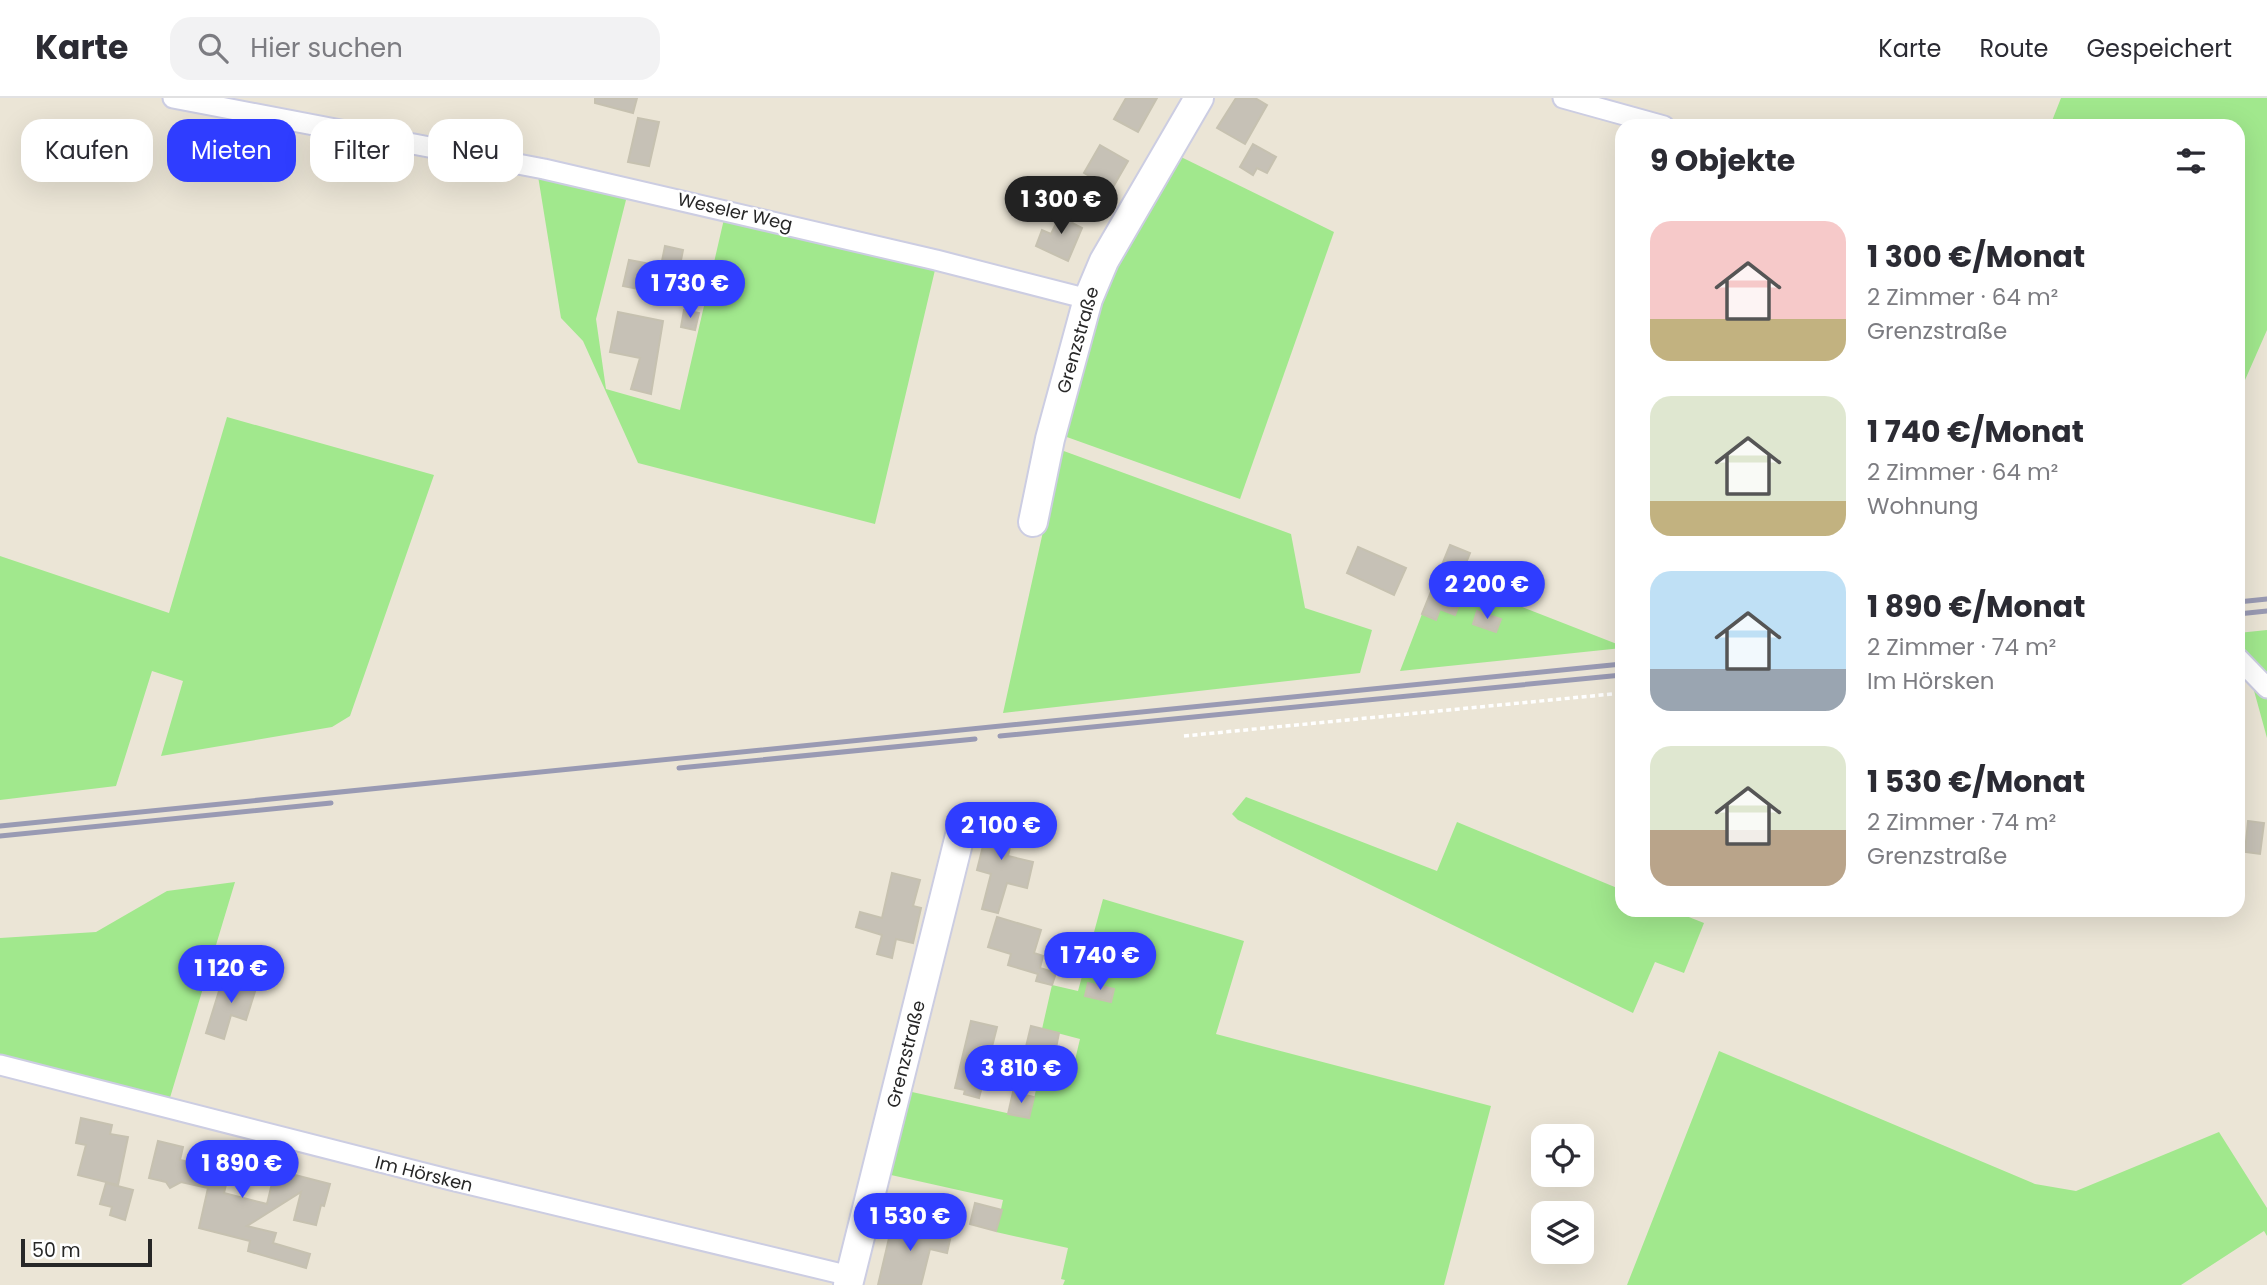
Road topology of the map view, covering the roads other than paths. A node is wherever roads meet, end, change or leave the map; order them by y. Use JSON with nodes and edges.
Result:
{"nodes":[{"id":1,"x":173,"y":98,"type":"edge"},
{"id":2,"x":1199,"y":98,"type":"edge"},
{"id":3,"x":1563,"y":98,"type":"edge"},
{"id":4,"x":1639,"y":119,"type":"edge"},
{"id":5,"x":1088,"y":299,"type":"junction"},
{"id":6,"x":1032,"y":522,"type":"dead end"},
{"id":7,"x":2245,"y":666,"type":"edge"},
{"id":8,"x":2267,"y":688,"type":"edge"},
{"id":9,"x":963,"y":823,"type":"dead end"},
{"id":10,"x":0,"y":1065,"type":"edge"},
{"id":11,"x":849,"y":1280,"type":"edge"}],
"edges":[{"from":1,"to":5,"type":"street","name":"Weseler Weg"},
{"from":2,"to":5,"type":"street","name":"Grenzstraße"},
{"from":3,"to":4,"type":"street"},
{"from":5,"to":6,"type":"street","name":"Grenzstraße"},
{"from":7,"to":8,"type":"street"},
{"from":9,"to":11,"type":"street","name":"Grenzstraße"},
{"from":10,"to":11,"type":"street","name":"Im Hörsken"}]}
